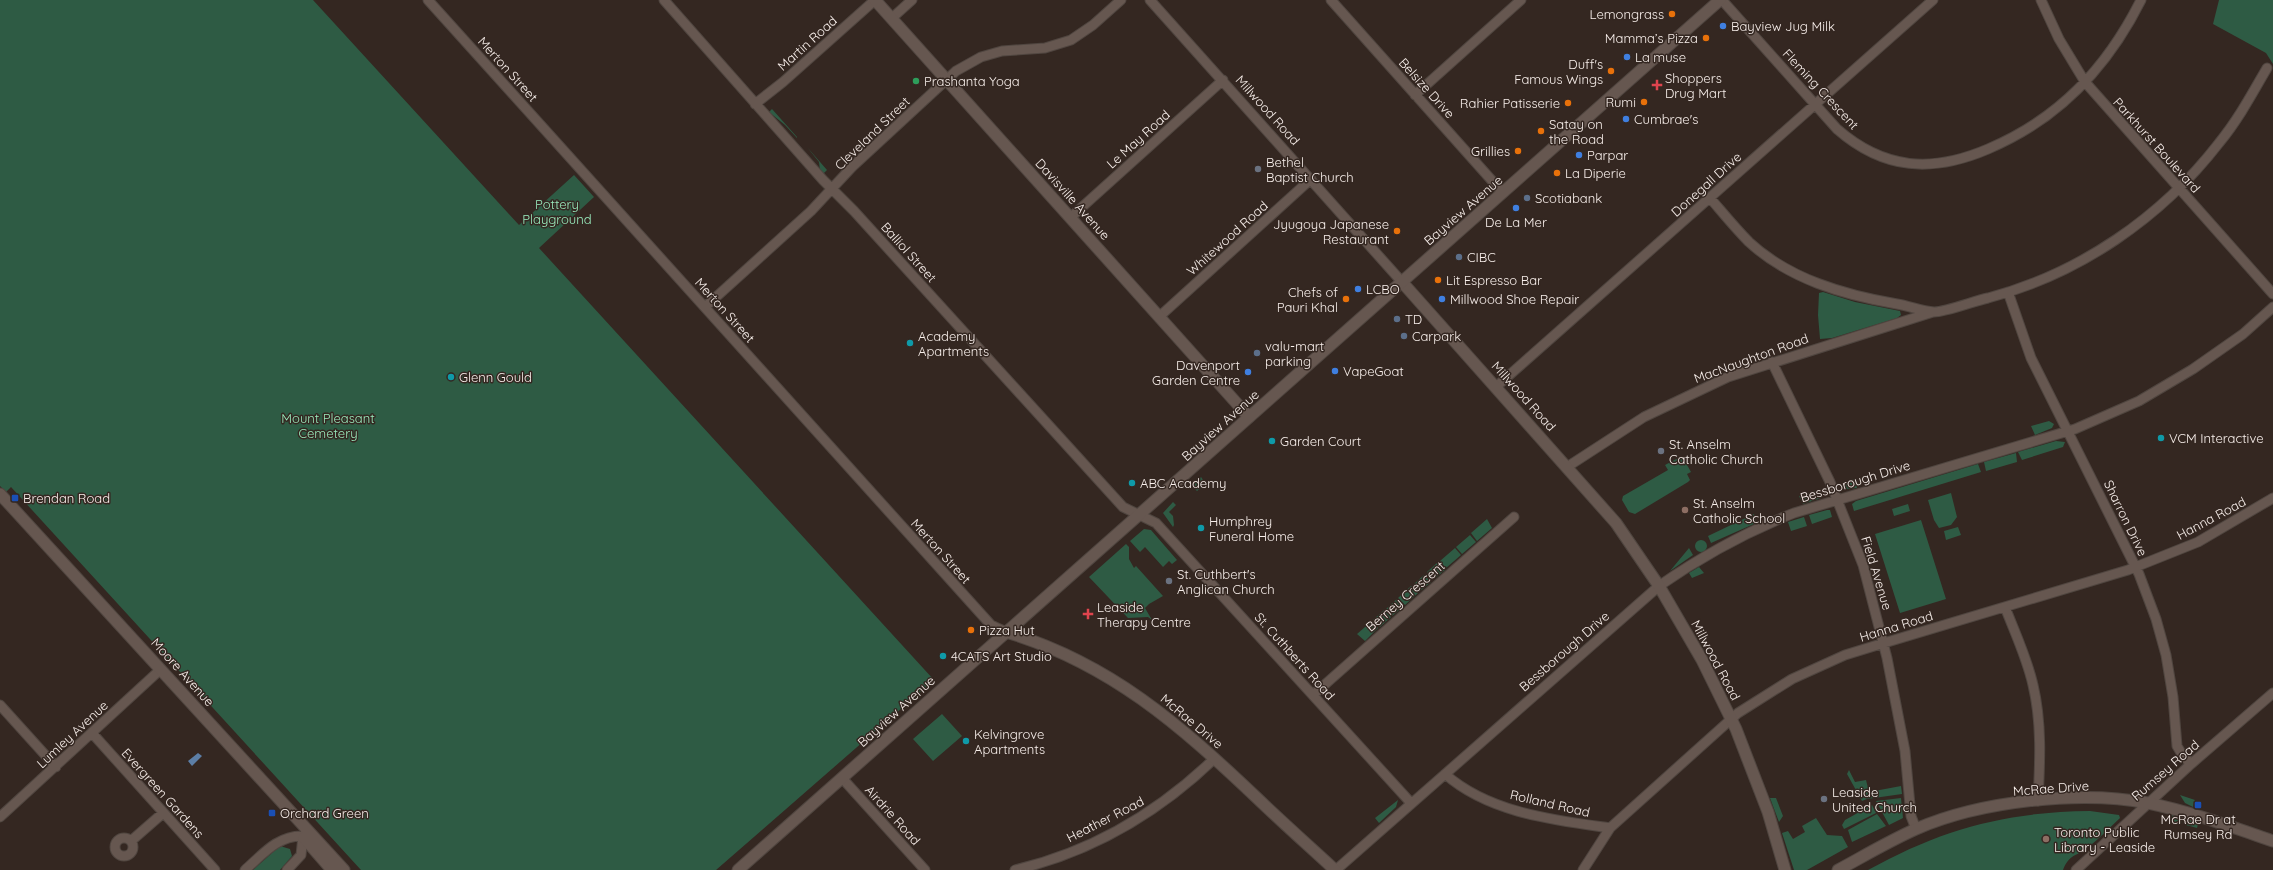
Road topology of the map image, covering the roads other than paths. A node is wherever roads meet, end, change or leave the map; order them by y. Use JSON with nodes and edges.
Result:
{"nodes":[{"id":1,"x":428,"y":0,"type":"edge"},
{"id":2,"x":664,"y":0,"type":"edge"},
{"id":3,"x":875,"y":0,"type":"edge"},
{"id":4,"x":912,"y":0,"type":"edge"},
{"id":5,"x":1121,"y":0,"type":"edge"},
{"id":6,"x":1150,"y":0,"type":"edge"},
{"id":7,"x":1331,"y":0,"type":"edge"},
{"id":8,"x":1521,"y":0,"type":"edge"},
{"id":9,"x":1721,"y":0,"type":"edge"},
{"id":10,"x":1933,"y":0,"type":"edge"},
{"id":11,"x":2041,"y":0,"type":"edge"},
{"id":12,"x":2141,"y":0,"type":"edge"},
{"id":13,"x":892,"y":18,"type":"junction"},
{"id":14,"x":2267,"y":68,"type":"dead end"},
{"id":15,"x":946,"y":80,"type":"junction"},
{"id":16,"x":1223,"y":80,"type":"junction"},
{"id":17,"x":2085,"y":82,"type":"junction"},
{"id":18,"x":1415,"y":95,"type":"junction"},
{"id":19,"x":755,"y":104,"type":"junction"},
{"id":20,"x":1815,"y":104,"type":"junction"},
{"id":21,"x":1311,"y":179,"type":"junction"},
{"id":22,"x":832,"y":189,"type":"junction"},
{"id":23,"x":2178,"y":189,"type":"junction"},
{"id":24,"x":1503,"y":193,"type":"junction"},
{"id":25,"x":1710,"y":198,"type":"junction"},
{"id":26,"x":1071,"y":217,"type":"junction"},
{"id":27,"x":1402,"y":282,"type":"junction"},
{"id":28,"x":2008,"y":292,"type":"junction"},
{"id":29,"x":2273,"y":294,"type":"edge"},
{"id":30,"x":705,"y":307,"type":"junction"},
{"id":31,"x":2273,"y":307,"type":"edge"},
{"id":32,"x":1935,"y":312,"type":"junction"},
{"id":33,"x":1160,"y":316,"type":"junction"},
{"id":34,"x":1772,"y":362,"type":"junction"},
{"id":35,"x":1497,"y":386,"type":"junction"},
{"id":36,"x":1249,"y":417,"type":"junction"},
{"id":37,"x":2067,"y":432,"type":"junction"},
{"id":38,"x":1568,"y":466,"type":"junction"},
{"id":39,"x":0,"y":494,"type":"edge"},
{"id":40,"x":2273,"y":498,"type":"edge"},
{"id":41,"x":1838,"y":500,"type":"junction"},
{"id":42,"x":0,"y":505,"type":"edge"},
{"id":43,"x":1139,"y":515,"type":"junction"},
{"id":44,"x":1514,"y":517,"type":"dead end"},
{"id":45,"x":2136,"y":567,"type":"junction"},
{"id":46,"x":1659,"y":586,"type":"junction"},
{"id":47,"x":2005,"y":607,"type":"junction"},
{"id":48,"x":1006,"y":632,"type":"junction"},
{"id":49,"x":1884,"y":642,"type":"junction"},
{"id":50,"x":158,"y":671,"type":"junction"},
{"id":51,"x":2273,"y":693,"type":"edge"},
{"id":52,"x":1313,"y":695,"type":"junction"},
{"id":53,"x":0,"y":705,"type":"edge"},
{"id":54,"x":1732,"y":720,"type":"junction"},
{"id":55,"x":92,"y":734,"type":"junction"},
{"id":56,"x":1215,"y":758,"type":"junction"},
{"id":57,"x":2190,"y":764,"type":"junction"},
{"id":58,"x":56,"y":767,"type":"junction"},
{"id":59,"x":1445,"y":774,"type":"junction"},
{"id":60,"x":842,"y":778,"type":"junction"},
{"id":61,"x":2038,"y":801,"type":"junction"},
{"id":62,"x":1410,"y":803,"type":"junction"},
{"id":63,"x":2147,"y":803,"type":"junction"},
{"id":64,"x":163,"y":813,"type":"junction"},
{"id":65,"x":0,"y":817,"type":"edge"},
{"id":66,"x":1610,"y":828,"type":"junction"},
{"id":67,"x":1916,"y":829,"type":"junction"},
{"id":68,"x":305,"y":834,"type":"junction"},
{"id":69,"x":131,"y":841,"type":"dead end"},
{"id":70,"x":2273,"y":841,"type":"edge"},
{"id":71,"x":742,"y":869,"type":"edge"},
{"id":72,"x":216,"y":870,"type":"edge"},
{"id":73,"x":245,"y":870,"type":"edge"},
{"id":74,"x":287,"y":870,"type":"edge"},
{"id":75,"x":332,"y":870,"type":"edge"},
{"id":76,"x":344,"y":870,"type":"edge"},
{"id":77,"x":925,"y":870,"type":"edge"},
{"id":78,"x":1015,"y":870,"type":"edge"},
{"id":79,"x":1335,"y":870,"type":"edge"},
{"id":80,"x":1583,"y":870,"type":"edge"},
{"id":81,"x":1785,"y":870,"type":"edge"},
{"id":82,"x":1838,"y":870,"type":"edge"},
{"id":83,"x":2076,"y":870,"type":"edge"}],
"edges":[{"from":1,"to":30,"type":"street","name":"Merton Street"},
{"from":2,"to":19,"type":"street","name":"Balliol Street"},
{"from":3,"to":13,"type":"street","name":"Davisville Avenue"},
{"from":3,"to":19,"type":"street","name":"Martin Road"},
{"from":4,"to":13,"type":"street"},
{"from":5,"to":15,"type":"street","name":"Cleveland Street"},
{"from":6,"to":16,"type":"street","name":"Millwood Road"},
{"from":7,"to":18,"type":"street","name":"Belsize Drive"},
{"from":8,"to":18,"type":"street"},
{"from":9,"to":20,"type":"street","name":"Fleming Crescent"},
{"from":9,"to":24,"type":"street","name":"Bayview Avenue"},
{"from":10,"to":20,"type":"street","name":"Donegall Drive"},
{"from":11,"to":17,"type":"street","name":"Parkhurst Boulevard"},
{"from":12,"to":17,"type":"street","name":"Fleming Crescent"},
{"from":13,"to":15,"type":"street","name":"Davisville Avenue"},
{"from":14,"to":23,"type":"street","name":"MacNaughton Road"},
{"from":15,"to":22,"type":"street","name":"Cleveland Street"},
{"from":15,"to":26,"type":"street","name":"Davisville Avenue"},
{"from":16,"to":21,"type":"street","name":"Millwood Road"},
{"from":16,"to":26,"type":"street","name":"Le May Road"},
{"from":17,"to":20,"type":"street","name":"Fleming Crescent"},
{"from":17,"to":23,"type":"street","name":"Parkhurst Boulevard"},
{"from":18,"to":24,"type":"street","name":"Belsize Drive"},
{"from":19,"to":22,"type":"street","name":"Balliol Street"},
{"from":20,"to":25,"type":"street","name":"Donegall Drive"},
{"from":21,"to":27,"type":"street","name":"Millwood Road"},
{"from":21,"to":33,"type":"street","name":"Whitewood Road"},
{"from":22,"to":30,"type":"street","name":"Cleveland Street"},
{"from":22,"to":43,"type":"street","name":"Balliol Street"},
{"from":23,"to":28,"type":"street","name":"MacNaughton Road"},
{"from":23,"to":29,"type":"street","name":"Parkhurst Boulevard"},
{"from":24,"to":27,"type":"street","name":"Bayview Avenue"},
{"from":25,"to":32,"type":"street"},
{"from":25,"to":35,"type":"street","name":"Donegall Drive"},
{"from":26,"to":33,"type":"street","name":"Davisville Avenue"},
{"from":27,"to":35,"type":"street","name":"Millwood Road"},
{"from":27,"to":36,"type":"street","name":"Bayview Avenue"},
{"from":28,"to":32,"type":"street","name":"MacNaughton Road"},
{"from":28,"to":37,"type":"street","name":"Sharron Drive"},
{"from":30,"to":48,"type":"street","name":"Merton Street"},
{"from":31,"to":37,"type":"street","name":"Bessborough Drive"},
{"from":32,"to":34,"type":"street","name":"MacNaughton Road"},
{"from":33,"to":36,"type":"street","name":"Davisville Avenue"},
{"from":34,"to":38,"type":"street","name":"MacNaughton Road"},
{"from":34,"to":41,"type":"street","name":"Field Avenue"},
{"from":35,"to":38,"type":"street","name":"Millwood Road"},
{"from":36,"to":43,"type":"street","name":"Bayview Avenue"},
{"from":37,"to":41,"type":"street","name":"Bessborough Drive"},
{"from":37,"to":45,"type":"street","name":"Sharron Drive"},
{"from":38,"to":46,"type":"street","name":"Millwood Road"},
{"from":39,"to":50,"type":"street","name":"Moore Avenue"},
{"from":40,"to":45,"type":"street","name":"Hanna Road"},
{"from":41,"to":46,"type":"street","name":"Bessborough Drive"},
{"from":41,"to":49,"type":"street","name":"Field Avenue"},
{"from":42,"to":50,"type":"street","name":"Moore Avenue"},
{"from":43,"to":48,"type":"street","name":"Bayview Avenue"},
{"from":43,"to":52,"type":"street","name":"St. Cuthberts Road"},
{"from":44,"to":52,"type":"street","name":"Berney Crescent"},
{"from":45,"to":47,"type":"street","name":"Hanna Road"},
{"from":45,"to":57,"type":"street","name":"Sharron Drive"},
{"from":46,"to":54,"type":"street","name":"Millwood Road"},
{"from":46,"to":59,"type":"street","name":"Bessborough Drive"},
{"from":47,"to":49,"type":"street","name":"Hanna Road"},
{"from":47,"to":61,"type":"street"},
{"from":48,"to":56,"type":"street","name":"McRae Drive"},
{"from":48,"to":60,"type":"street","name":"Bayview Avenue"},
{"from":49,"to":54,"type":"street","name":"Hanna Road"},
{"from":49,"to":67,"type":"street","name":"Field Avenue"},
{"from":50,"to":55,"type":"street","name":"Lumley Avenue"},
{"from":50,"to":68,"type":"street","name":"Moore Avenue"},
{"from":51,"to":57,"type":"street","name":"Rumsey Road"},
{"from":52,"to":62,"type":"street","name":"St. Cuthberts Road"},
{"from":53,"to":58,"type":"street"},
{"from":54,"to":66,"type":"street","name":"Hanna Road"},
{"from":54,"to":81,"type":"street","name":"Millwood Road"},
{"from":55,"to":58,"type":"street","name":"Lumley Avenue"},
{"from":55,"to":64,"type":"street","name":"Evergreen Gardens"},
{"from":56,"to":78,"type":"street","name":"Heather Road"},
{"from":56,"to":79,"type":"street","name":"McRae Drive"},
{"from":57,"to":63,"type":"street","name":"Rumsey Road"},
{"from":58,"to":65,"type":"street","name":"Lumley Avenue"},
{"from":59,"to":62,"type":"street","name":"Bessborough Drive"},
{"from":59,"to":66,"type":"street","name":"Rolland Road"},
{"from":60,"to":71,"type":"street","name":"Bayview Avenue"},
{"from":60,"to":77,"type":"street","name":"Airdrie Road"},
{"from":61,"to":63,"type":"street","name":"McRae Drive"},
{"from":61,"to":67,"type":"street","name":"McRae Drive"},
{"from":62,"to":79,"type":"street","name":"Bessborough Drive"},
{"from":63,"to":70,"type":"street","name":"McRae Drive"},
{"from":63,"to":83,"type":"street","name":"Rumsey Road"},
{"from":64,"to":69,"type":"street"},
{"from":64,"to":72,"type":"street","name":"Evergreen Gardens"},
{"from":66,"to":80,"type":"street","name":"Hanna Road"},
{"from":67,"to":82,"type":"street","name":"McRae Drive"},
{"from":68,"to":73,"type":"street"},
{"from":68,"to":74,"type":"street"},
{"from":68,"to":75,"type":"street","name":"Moore Avenue"},
{"from":68,"to":76,"type":"street","name":"Moore Avenue"}]}
